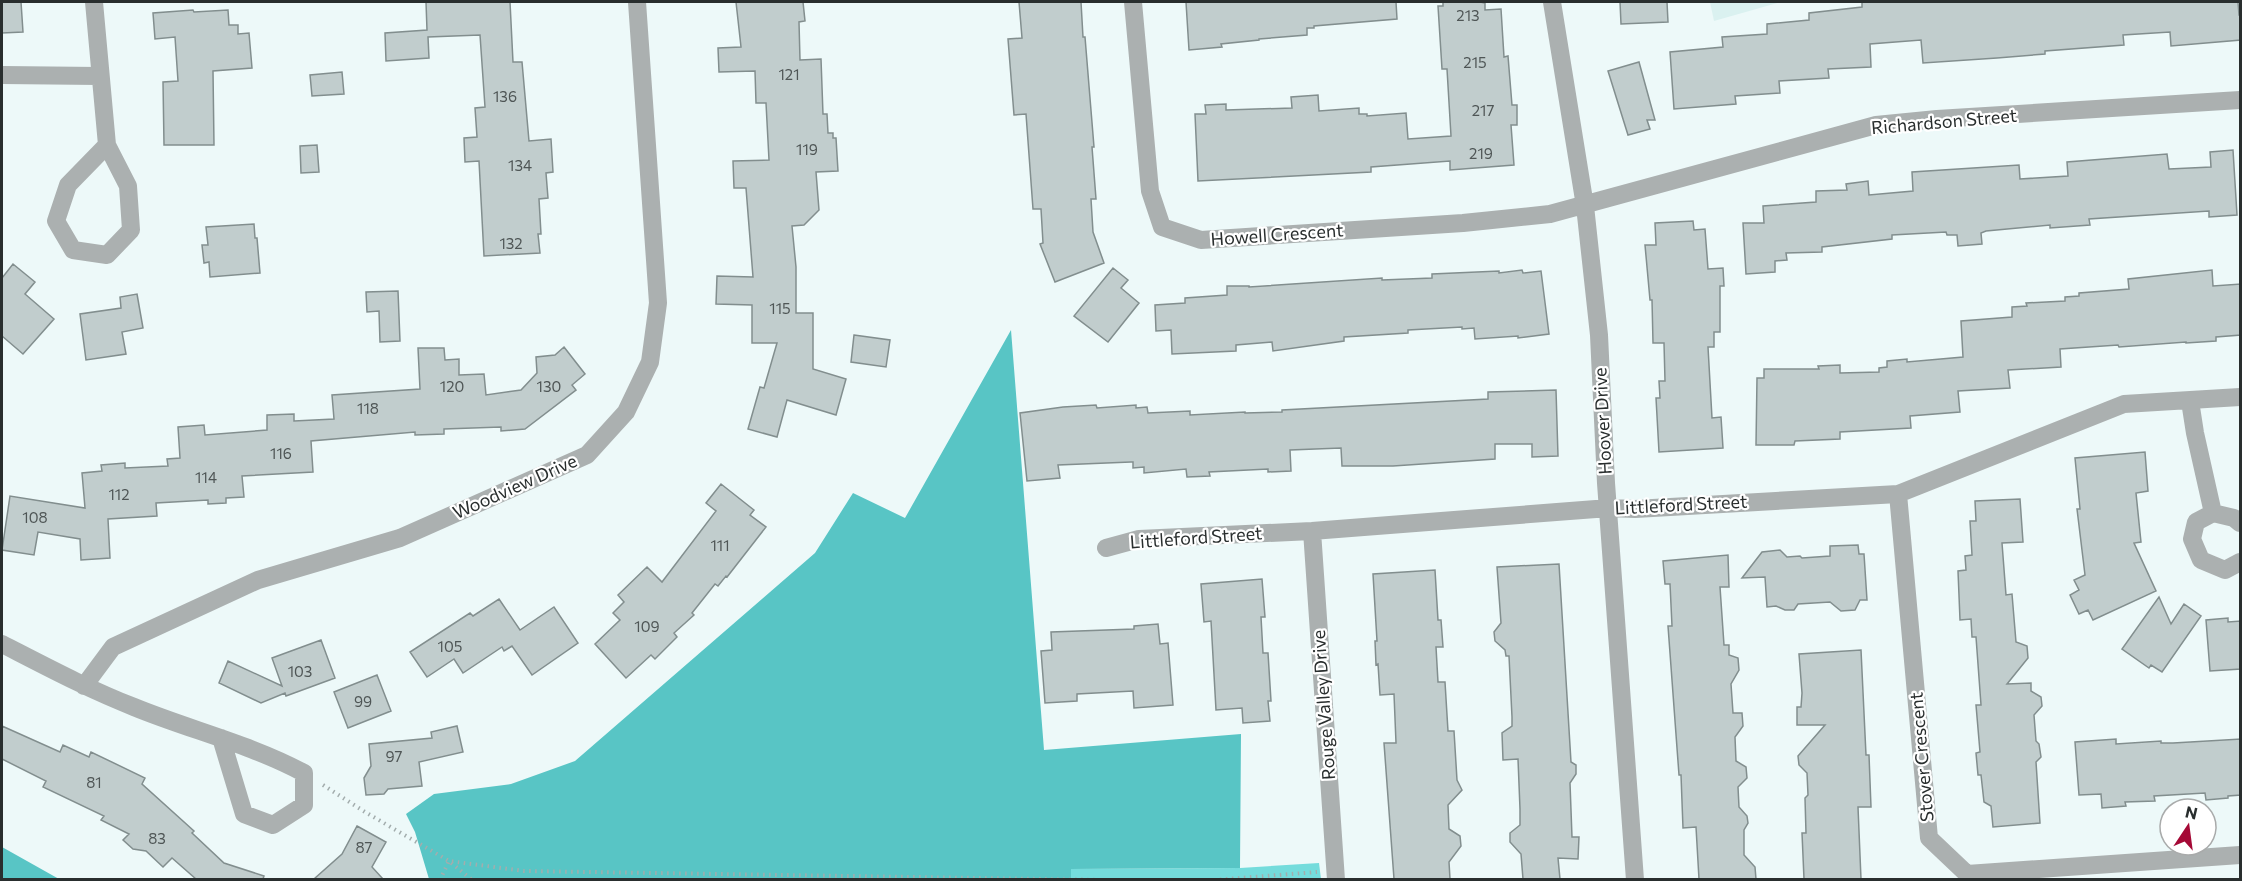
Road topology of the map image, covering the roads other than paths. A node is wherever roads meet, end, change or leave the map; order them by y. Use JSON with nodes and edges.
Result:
{"nodes":[{"id":1,"x":94,"y":2,"type":"edge"},
{"id":2,"x":637,"y":2,"type":"edge"},
{"id":3,"x":1133,"y":2,"type":"edge"},
{"id":4,"x":1552,"y":2,"type":"edge"},
{"id":5,"x":2,"y":75,"type":"edge"},
{"id":6,"x":99,"y":76,"type":"junction"},
{"id":7,"x":2241,"y":100,"type":"edge"},
{"id":8,"x":107,"y":145,"type":"junction"},
{"id":9,"x":1585,"y":206,"type":"junction"},
{"id":10,"x":2241,"y":397,"type":"edge"},
{"id":11,"x":2190,"y":401,"type":"junction"},
{"id":12,"x":1898,"y":494,"type":"junction"},
{"id":13,"x":1609,"y":508,"type":"junction"},
{"id":14,"x":2213,"y":513,"type":"junction"},
{"id":15,"x":2241,"y":523,"type":"edge"},
{"id":16,"x":1312,"y":531,"type":"junction"},
{"id":17,"x":1106,"y":548,"type":"dead end"},
{"id":18,"x":2241,"y":562,"type":"edge"},
{"id":19,"x":2,"y":644,"type":"edge"},
{"id":20,"x":84,"y":686,"type":"junction"},
{"id":21,"x":221,"y":738,"type":"junction"},
{"id":22,"x":2241,"y":855,"type":"edge"},
{"id":23,"x":1336,"y":875,"type":"edge"},
{"id":24,"x":1635,"y":879,"type":"edge"}],
"edges":[{"from":1,"to":6,"type":"street"},
{"from":2,"to":20,"type":"street","name":"Woodview Drive"},
{"from":3,"to":9,"type":"street","name":"Howell Crescent"},
{"from":4,"to":9,"type":"street","name":"Hoover Drive"},
{"from":5,"to":6,"type":"street"},
{"from":6,"to":8,"type":"street"},
{"from":7,"to":9,"type":"street","name":"Richardson Street"},
{"from":8,"to":8,"type":"street"},
{"from":9,"to":13,"type":"street","name":"Hoover Drive"},
{"from":10,"to":11,"type":"street","name":"Littleford Street"},
{"from":11,"to":12,"type":"street","name":"Littleford Street"},
{"from":11,"to":14,"type":"street"},
{"from":12,"to":13,"type":"street","name":"Littleford Street"},
{"from":12,"to":22,"type":"street","name":"Stover Crescent"},
{"from":13,"to":16,"type":"street","name":"Littleford Street"},
{"from":13,"to":24,"type":"street","name":"Hoover Drive"},
{"from":14,"to":15,"type":"street"},
{"from":14,"to":18,"type":"street"},
{"from":16,"to":17,"type":"street","name":"Littleford Street"},
{"from":16,"to":23,"type":"street","name":"Rouge Valley Drive"},
{"from":19,"to":20,"type":"street"},
{"from":20,"to":21,"type":"street"},
{"from":21,"to":21,"type":"street"}]}
